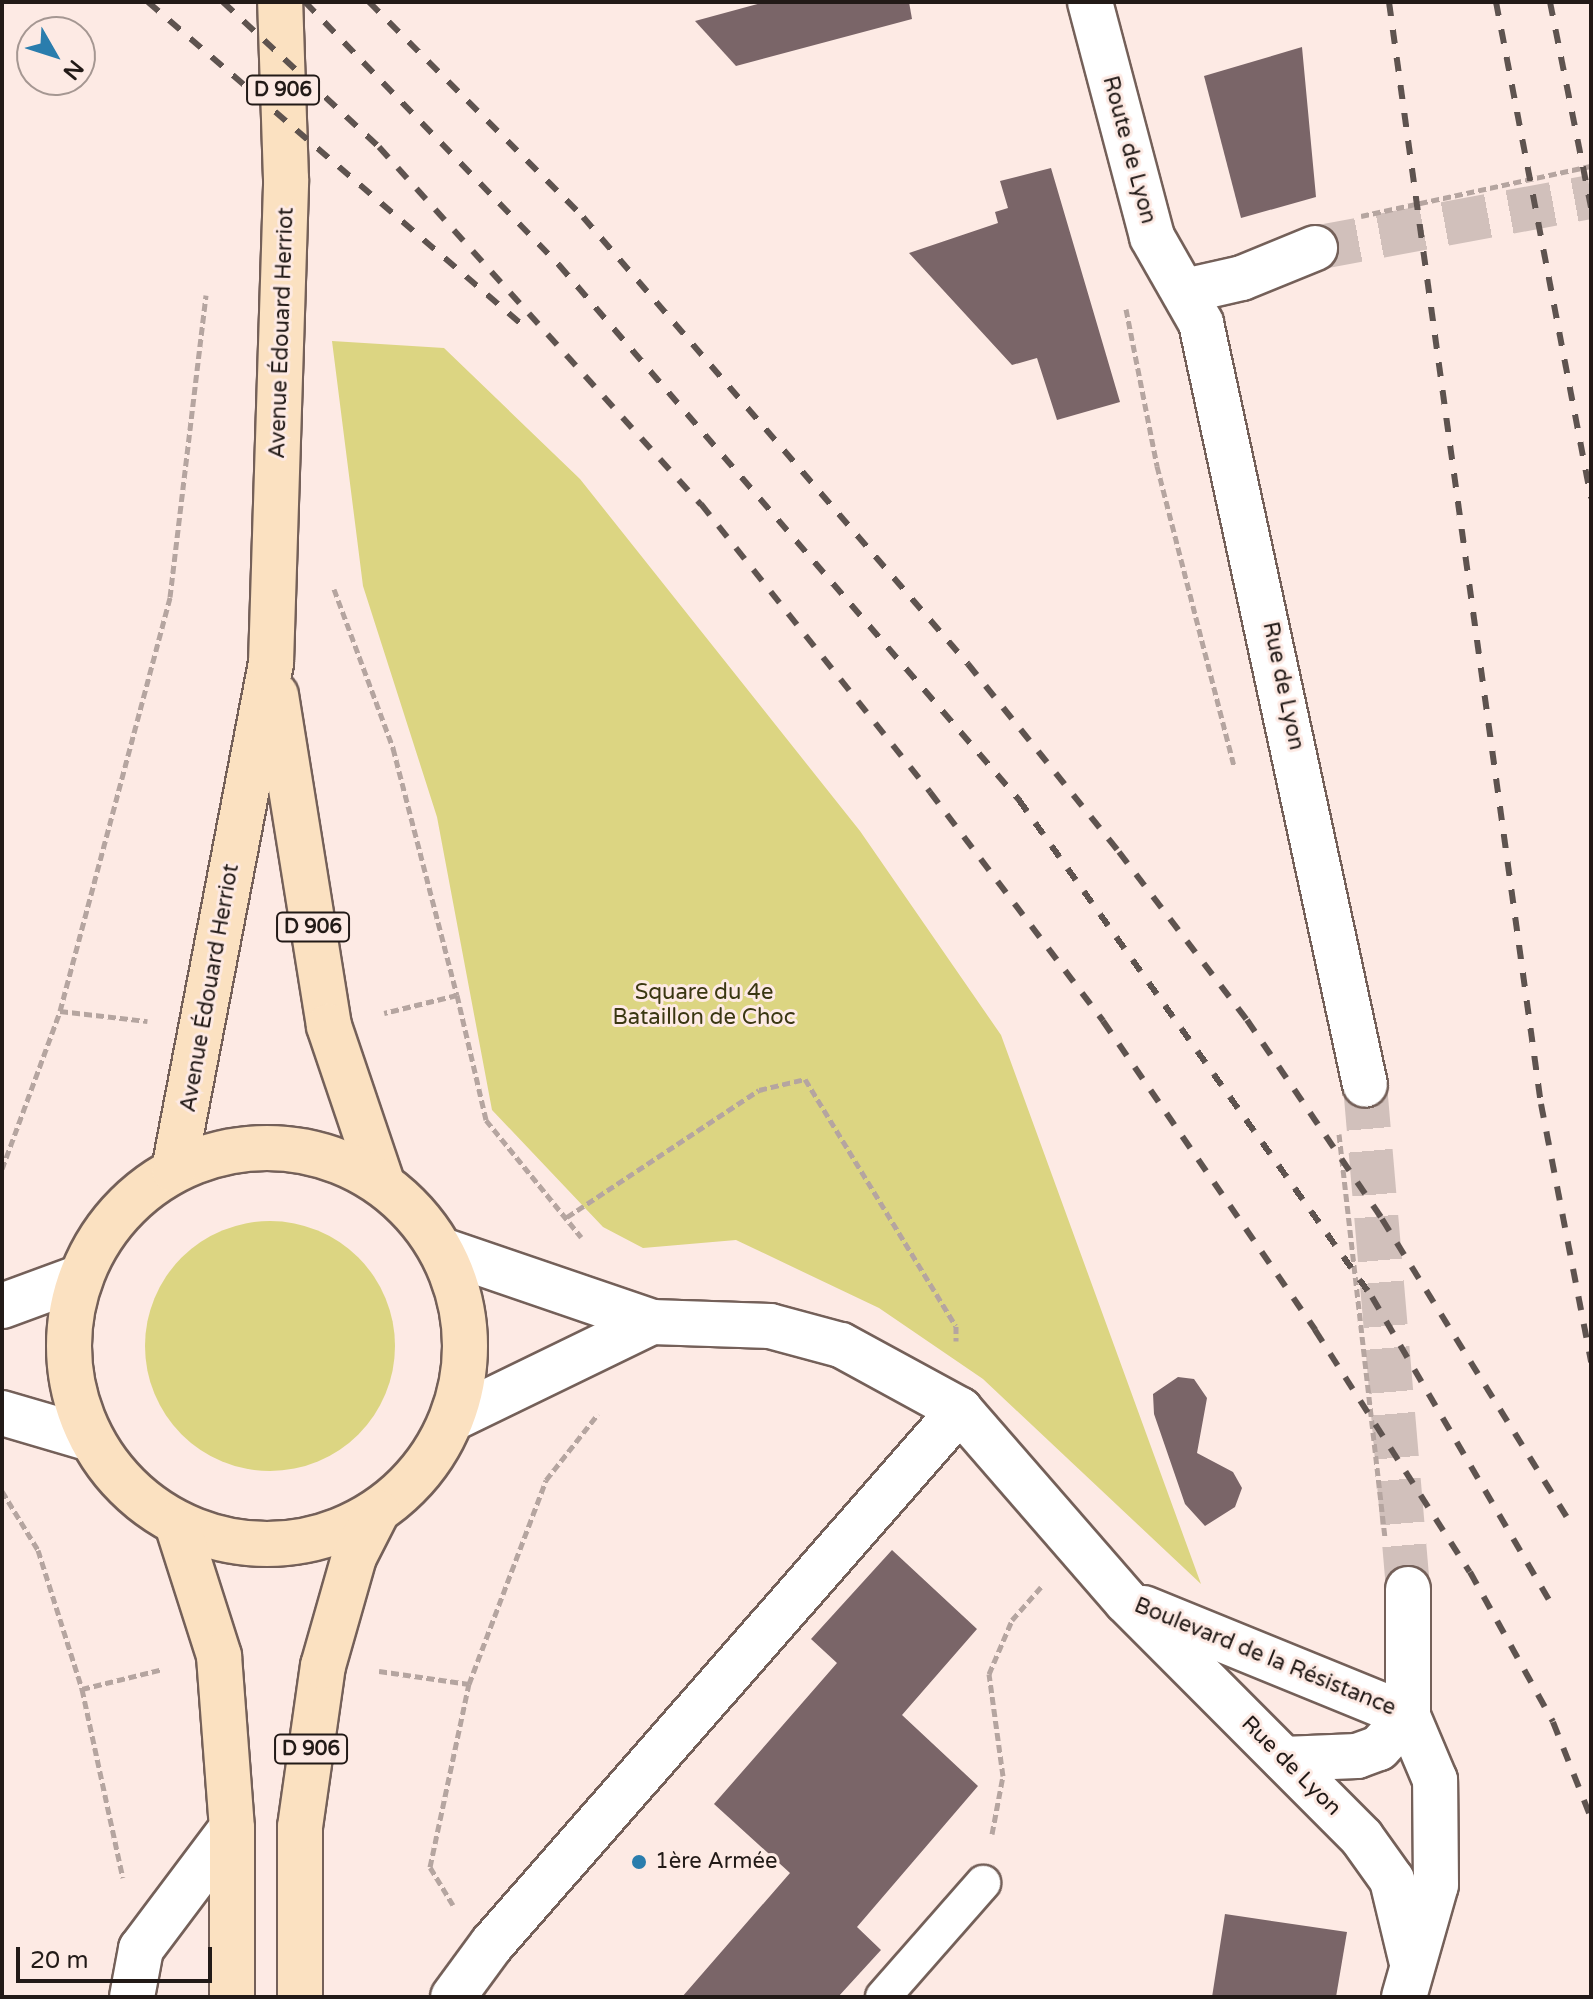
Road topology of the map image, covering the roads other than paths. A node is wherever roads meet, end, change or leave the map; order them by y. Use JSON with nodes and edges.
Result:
{"nodes":[{"id":1,"x":280,"y":2,"type":"edge"},
{"id":2,"x":1090,"y":2,"type":"edge"},
{"id":3,"x":1315,"y":248,"type":"tunnel mouth"},
{"id":4,"x":1185,"y":291,"type":"junction"},
{"id":5,"x":271,"y":663,"type":"junction"},
{"id":6,"x":1365,"y":1085,"type":"tunnel mouth"},
{"id":7,"x":174,"y":1170,"type":"junction"},
{"id":8,"x":382,"y":1183,"type":"junction"},
{"id":9,"x":442,"y":1250,"type":"junction"},
{"id":10,"x":81,"y":1277,"type":"junction"},
{"id":11,"x":2,"y":1306,"type":"edge"},
{"id":12,"x":652,"y":1322,"type":"junction"},
{"id":13,"x":960,"y":1410,"type":"junction"},
{"id":14,"x":2,"y":1413,"type":"edge"},
{"id":15,"x":452,"y":1419,"type":"junction"},
{"id":16,"x":91,"y":1439,"type":"junction"},
{"id":17,"x":377,"y":1512,"type":"junction"},
{"id":18,"x":177,"y":1524,"type":"junction"},
{"id":19,"x":1408,"y":1589,"type":"tunnel mouth"},
{"id":20,"x":1126,"y":1601,"type":"junction"},
{"id":21,"x":1408,"y":1716,"type":"junction"},
{"id":22,"x":1284,"y":1759,"type":"junction"},
{"id":23,"x":232,"y":1828,"type":"junction"},
{"id":24,"x":983,"y":1883,"type":"road end"},
{"id":25,"x":1407,"y":1978,"type":"edge"},
{"id":26,"x":132,"y":1997,"type":"edge"},
{"id":27,"x":232,"y":1997,"type":"edge"},
{"id":28,"x":300,"y":1997,"type":"edge"},
{"id":29,"x":453,"y":1997,"type":"edge"},
{"id":30,"x":883,"y":1997,"type":"edge"}],
"edges":[{"from":1,"to":5,"type":"main road","name":"Avenue Édouard Herriot","number":"D 906"},
{"from":2,"to":4,"type":"street","name":"Route de Lyon"},
{"from":3,"to":4,"type":"street"},
{"from":4,"to":6,"type":"street","name":"Rue de Lyon"},
{"from":5,"to":7,"type":"main road","name":"Avenue Édouard Herriot","number":"D 906"},
{"from":5,"to":8,"type":"main road","name":"Avenue Édouard Herriot","number":"D 906"},
{"from":7,"to":8,"type":"main road"},
{"from":7,"to":10,"type":"main road"},
{"from":8,"to":9,"type":"main road"},
{"from":9,"to":12,"type":"street","name":"Boulevard de la Résistance"},
{"from":9,"to":15,"type":"main road"},
{"from":10,"to":11,"type":"street"},
{"from":10,"to":16,"type":"main road"},
{"from":12,"to":13,"type":"street","name":"Boulevard de la Résistance"},
{"from":12,"to":15,"type":"street","name":"Boulevard de la Résistance"},
{"from":13,"to":20,"type":"street","name":"Boulevard de la Résistance"},
{"from":13,"to":29,"type":"street"},
{"from":14,"to":16,"type":"street"},
{"from":15,"to":17,"type":"main road"},
{"from":16,"to":18,"type":"main road"},
{"from":17,"to":18,"type":"main road"},
{"from":17,"to":28,"type":"main road","number":"D 906"},
{"from":18,"to":23,"type":"main road"},
{"from":19,"to":21,"type":"street","name":"Rue de Lyon"},
{"from":20,"to":21,"type":"street","name":"Boulevard de la Résistance"},
{"from":20,"to":22,"type":"street","name":"Rue de Lyon"},
{"from":21,"to":22,"type":"street"},
{"from":21,"to":25,"type":"street","name":"Rue de Lyon"},
{"from":22,"to":25,"type":"street","name":"Rue de Lyon"},
{"from":23,"to":26,"type":"street"},
{"from":23,"to":27,"type":"main road"},
{"from":24,"to":30,"type":"lane"}]}
